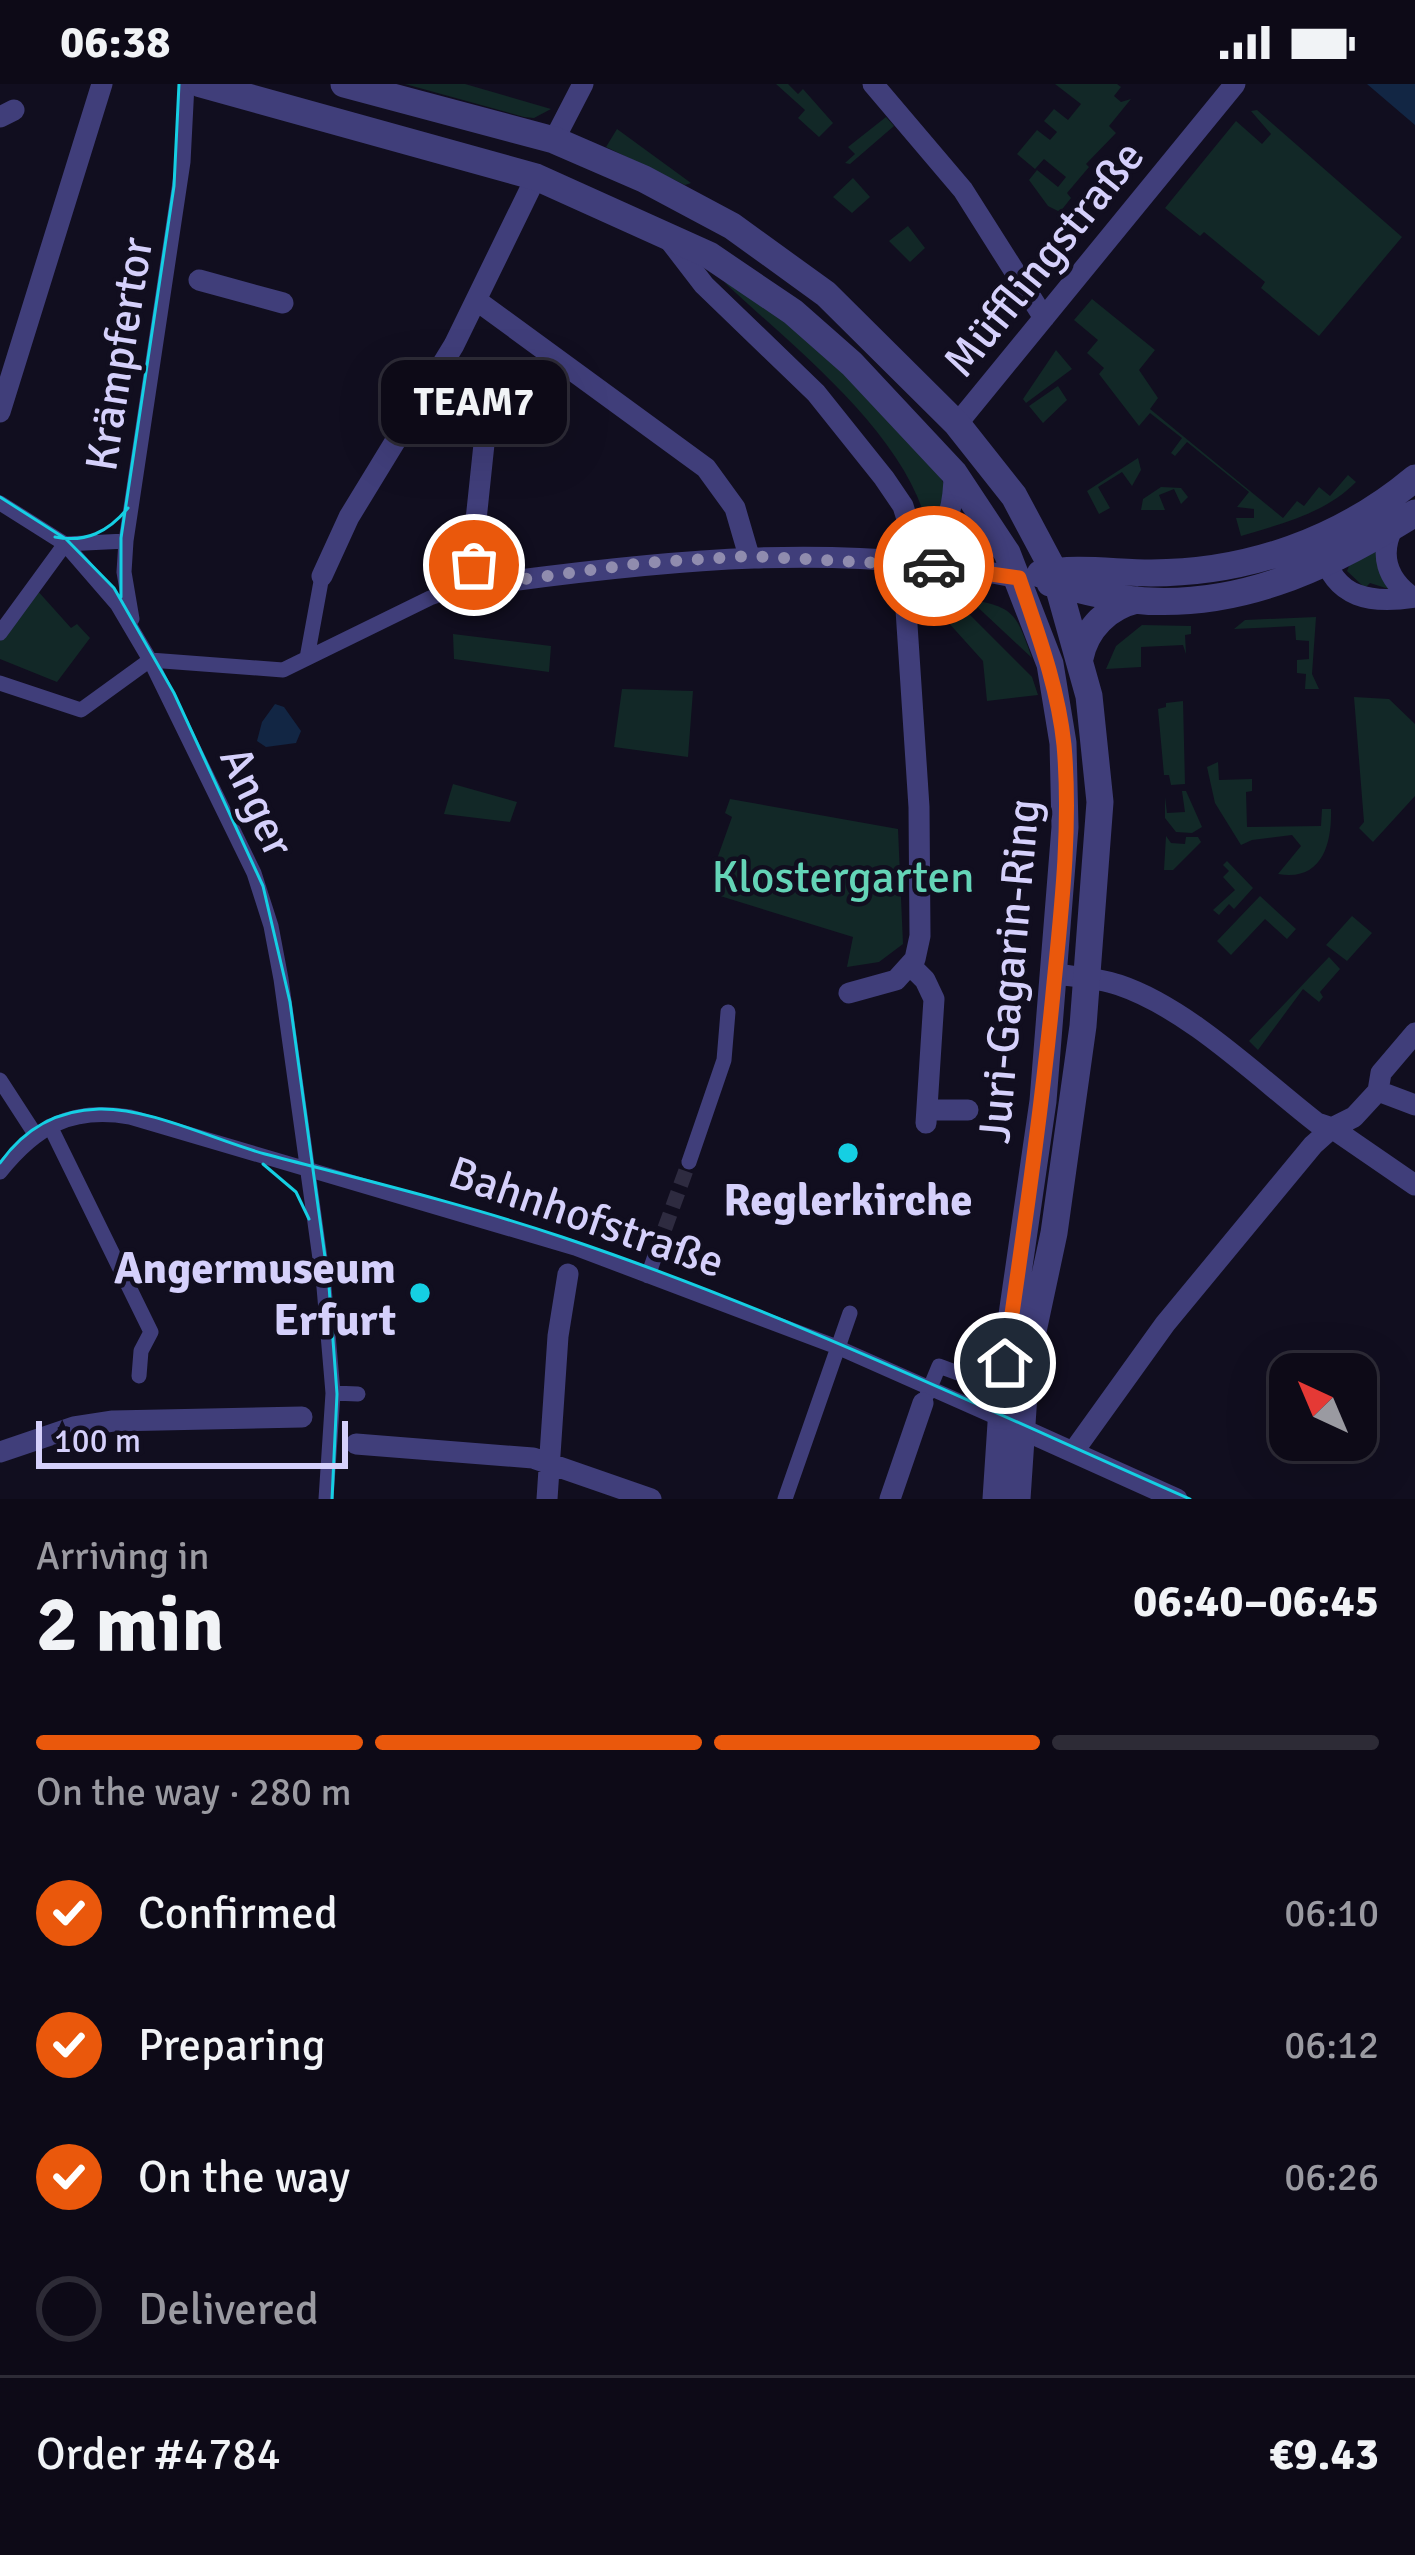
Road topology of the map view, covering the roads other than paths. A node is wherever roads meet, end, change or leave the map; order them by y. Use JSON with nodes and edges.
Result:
{"nodes":[{"id":1,"x":102,"y":84,"type":"edge"},
{"id":2,"x":187,"y":84,"type":"edge"},
{"id":3,"x":201,"y":84,"type":"edge"},
{"id":4,"x":344,"y":84,"type":"edge"},
{"id":5,"x":583,"y":84,"type":"edge"},
{"id":6,"x":873,"y":84,"type":"edge"},
{"id":7,"x":1235,"y":84,"type":"edge"},
{"id":8,"x":554,"y":140,"type":"junction"},
{"id":9,"x":536,"y":177,"type":"junction"},
{"id":10,"x":665,"y":234,"type":"junction"},
{"id":11,"x":168,"y":272,"type":"junction"},
{"id":12,"x":199,"y":280,"type":"joint"},
{"id":13,"x":476,"y":300,"type":"junction"},
{"id":14,"x":283,"y":303,"type":"dead end"},
{"id":15,"x":1044,"y":318,"type":"junction"},
{"id":16,"x":430,"y":384,"type":"junction"},
{"id":17,"x":0,"y":412,"type":"edge"},
{"id":18,"x":957,"y":424,"type":"junction"},
{"id":19,"x":954,"y":472,"type":"junction"},
{"id":20,"x":1415,"y":478,"type":"edge"},
{"id":21,"x":0,"y":502,"type":"edge"},
{"id":22,"x":1404,"y":520,"type":"edge"},
{"id":23,"x":1330,"y":533,"type":"junction"},
{"id":24,"x":126,"y":541,"type":"junction"},
{"id":25,"x":65,"y":544,"type":"junction"},
{"id":26,"x":749,"y":556,"type":"junction"},
{"id":27,"x":903,"y":564,"type":"junction"},
{"id":28,"x":1326,"y":564,"type":"junction"},
{"id":29,"x":322,"y":576,"type":"joint"},
{"id":30,"x":1019,"y":578,"type":"junction"},
{"id":31,"x":1056,"y":578,"type":"junction"},
{"id":32,"x":479,"y":581,"type":"junction"},
{"id":33,"x":1414,"y":597,"type":"edge"},
{"id":34,"x":1137,"y":600,"type":"junction"},
{"id":35,"x":0,"y":633,"type":"edge"},
{"id":36,"x":136,"y":634,"type":"junction"},
{"id":37,"x":308,"y":658,"type":"junction"},
{"id":38,"x":1080,"y":658,"type":"junction"},
{"id":39,"x":150,"y":660,"type":"junction"},
{"id":40,"x":0,"y":683,"type":"edge"},
{"id":41,"x":911,"y":966,"type":"junction"},
{"id":42,"x":1055,"y":974,"type":"junction"},
{"id":43,"x":1088,"y":978,"type":"junction"},
{"id":44,"x":849,"y":993,"type":"dead end"},
{"id":45,"x":728,"y":1012,"type":"dead end"},
{"id":46,"x":1415,"y":1033,"type":"edge"},
{"id":47,"x":0,"y":1080,"type":"edge"},
{"id":48,"x":1378,"y":1091,"type":"junction"},
{"id":49,"x":1415,"y":1105,"type":"edge"},
{"id":50,"x":968,"y":1110,"type":"dead end"},
{"id":51,"x":1332,"y":1128,"type":"junction"},
{"id":52,"x":42,"y":1130,"type":"junction"},
{"id":53,"x":689,"y":1162,"type":"tunnel mouth"},
{"id":54,"x":309,"y":1171,"type":"junction"},
{"id":55,"x":0,"y":1172,"type":"edge"},
{"id":56,"x":1415,"y":1185,"type":"edge"},
{"id":57,"x":575,"y":1248,"type":"junction"},
{"id":58,"x":657,"y":1250,"type":"tunnel mouth"},
{"id":59,"x":568,"y":1274,"type":"joint"},
{"id":60,"x":648,"y":1276,"type":"junction"},
{"id":61,"x":850,"y":1313,"type":"dead end"},
{"id":62,"x":837,"y":1347,"type":"junction"},
{"id":63,"x":139,"y":1376,"type":"dead end"},
{"id":64,"x":982,"y":1382,"type":"dead end"},
{"id":65,"x":333,"y":1393,"type":"junction"},
{"id":66,"x":358,"y":1394,"type":"dead end"},
{"id":67,"x":926,"y":1395,"type":"junction"},
{"id":68,"x":302,"y":1417,"type":"joint"},
{"id":69,"x":332,"y":1417,"type":"junction"},
{"id":70,"x":1020,"y":1428,"type":"junction"},
{"id":71,"x":330,"y":1442,"type":"junction"},
{"id":72,"x":356,"y":1444,"type":"joint"},
{"id":73,"x":0,"y":1452,"type":"edge"},
{"id":74,"x":1072,"y":1452,"type":"junction"},
{"id":75,"x":550,"y":1464,"type":"junction"},
{"id":76,"x":326,"y":1499,"type":"edge"},
{"id":77,"x":547,"y":1499,"type":"edge"},
{"id":78,"x":651,"y":1499,"type":"edge"},
{"id":79,"x":785,"y":1499,"type":"edge"},
{"id":80,"x":890,"y":1499,"type":"edge"},
{"id":81,"x":996,"y":1499,"type":"edge"},
{"id":82,"x":1017,"y":1499,"type":"edge"},
{"id":83,"x":1177,"y":1499,"type":"edge"}],
"edges":[{"from":1,"to":17,"type":"street"},
{"from":2,"to":11,"type":"street","name":"Krämpfertor"},
{"from":3,"to":9,"type":"street","name":"Juri-Gagarin-Ring"},
{"from":4,"to":8,"type":"street","name":"Juri-Gagarin-Ring"},
{"from":5,"to":8,"type":"street"},
{"from":6,"to":15,"type":"street"},
{"from":7,"to":15,"type":"street","name":"Müfflingstraße"},
{"from":8,"to":9,"type":"street"},
{"from":8,"to":18,"type":"street","name":"Juri-Gagarin-Ring"},
{"from":9,"to":10,"type":"street","name":"Juri-Gagarin-Ring"},
{"from":9,"to":13,"type":"street"},
{"from":10,"to":19,"type":"street","name":"Juri-Gagarin-Ring"},
{"from":10,"to":27,"type":"street","name":"Juri-Gagarin-Ring"},
{"from":11,"to":12,"type":"street"},
{"from":11,"to":24,"type":"street","name":"Krämpfertor"},
{"from":12,"to":14,"type":"street"},
{"from":13,"to":16,"type":"street"},
{"from":13,"to":26,"type":"street"},
{"from":15,"to":18,"type":"street","name":"Müfflingstraße"},
{"from":16,"to":29,"type":"street"},
{"from":16,"to":32,"type":"street"},
{"from":18,"to":31,"type":"street","name":"Juri-Gagarin-Ring"},
{"from":19,"to":27,"type":"street"},
{"from":19,"to":30,"type":"street","name":"Juri-Gagarin-Ring"},
{"from":20,"to":23,"type":"street"},
{"from":21,"to":25,"type":"street","name":"Anger"},
{"from":22,"to":28,"type":"street"},
{"from":22,"to":33,"type":"street"},
{"from":23,"to":28,"type":"street"},
{"from":23,"to":31,"type":"street"},
{"from":24,"to":25,"type":"street"},
{"from":24,"to":36,"type":"street","name":"Krämpfertor"},
{"from":25,"to":35,"type":"street"},
{"from":25,"to":36,"type":"street","name":"Anger"},
{"from":26,"to":27,"type":"street"},
{"from":26,"to":32,"type":"street"},
{"from":27,"to":30,"type":"street"},
{"from":27,"to":41,"type":"street","name":"Juri-Gagarin-Ring"},
{"from":28,"to":33,"type":"street"},
{"from":28,"to":34,"type":"street"},
{"from":29,"to":37,"type":"street"},
{"from":30,"to":31,"type":"street"},
{"from":30,"to":42,"type":"street","name":"Juri-Gagarin-Ring"},
{"from":31,"to":34,"type":"street"},
{"from":31,"to":38,"type":"street","name":"Juri-Gagarin-Ring"},
{"from":32,"to":37,"type":"street"},
{"from":34,"to":38,"type":"street"},
{"from":36,"to":39,"type":"street","name":"Anger"},
{"from":37,"to":39,"type":"street"},
{"from":38,"to":43,"type":"street","name":"Juri-Gagarin-Ring"},
{"from":39,"to":40,"type":"street"},
{"from":39,"to":54,"type":"street","name":"Anger"},
{"from":41,"to":44,"type":"street"},
{"from":41,"to":50,"type":"street"},
{"from":42,"to":43,"type":"street"},
{"from":42,"to":70,"type":"street","name":"Juri-Gagarin-Ring"},
{"from":43,"to":51,"type":"street"},
{"from":43,"to":70,"type":"street","name":"Juri-Gagarin-Ring"},
{"from":45,"to":53,"type":"street"},
{"from":46,"to":48,"type":"street"},
{"from":47,"to":52,"type":"street"},
{"from":48,"to":49,"type":"street"},
{"from":48,"to":51,"type":"street"},
{"from":51,"to":56,"type":"street"},
{"from":51,"to":74,"type":"street"},
{"from":52,"to":54,"type":"street"},
{"from":52,"to":55,"type":"street"},
{"from":52,"to":63,"type":"street"},
{"from":54,"to":57,"type":"street","name":"Bahnhofstraße"},
{"from":54,"to":65,"type":"street","name":"Anger"},
{"from":57,"to":59,"type":"street"},
{"from":57,"to":60,"type":"street","name":"Bahnhofstraße"},
{"from":58,"to":60,"type":"street"},
{"from":59,"to":75,"type":"street"},
{"from":60,"to":62,"type":"street","name":"Bahnhofstraße"},
{"from":61,"to":62,"type":"street"},
{"from":62,"to":67,"type":"street","name":"Bahnhofstraße"},
{"from":62,"to":79,"type":"street"},
{"from":64,"to":67,"type":"street"},
{"from":65,"to":66,"type":"street"},
{"from":65,"to":69,"type":"street","name":"Anger"},
{"from":67,"to":70,"type":"street","name":"Bahnhofstraße"},
{"from":67,"to":80,"type":"street"},
{"from":68,"to":69,"type":"street"},
{"from":68,"to":73,"type":"street"},
{"from":69,"to":71,"type":"street","name":"Anger"},
{"from":70,"to":74,"type":"street","name":"Bahnhofstraße"},
{"from":70,"to":81,"type":"street","name":"Juri-Gagarin-Ring"},
{"from":70,"to":82,"type":"street","name":"Juri-Gagarin-Ring"},
{"from":71,"to":72,"type":"street"},
{"from":71,"to":76,"type":"street","name":"Anger"},
{"from":72,"to":75,"type":"street"},
{"from":74,"to":83,"type":"street","name":"Bahnhofstraße"},
{"from":75,"to":77,"type":"street"},
{"from":75,"to":78,"type":"street"}]}
